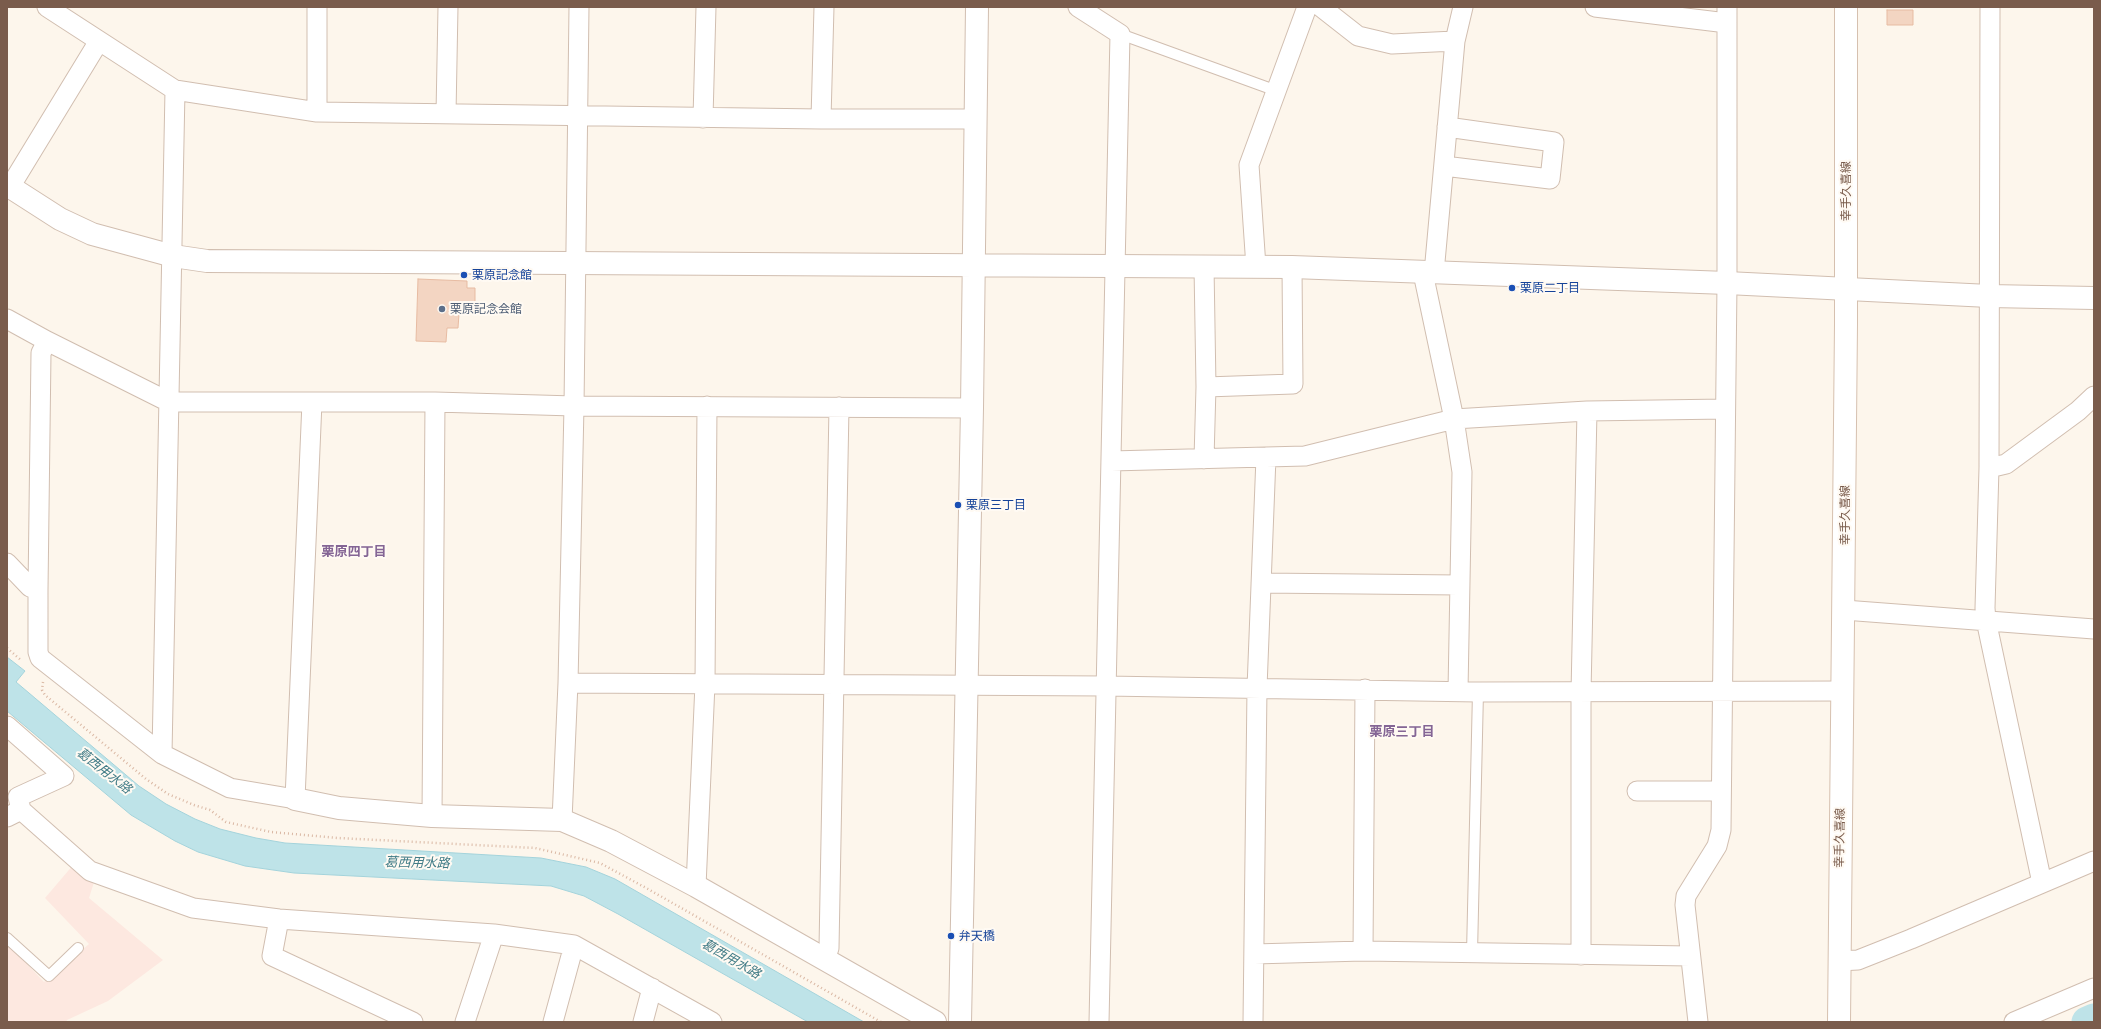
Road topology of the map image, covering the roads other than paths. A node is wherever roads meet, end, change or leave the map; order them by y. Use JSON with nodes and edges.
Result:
{"nodes":[{"id":1,"x":47,"y":7,"type":"edge"},
{"id":2,"x":317,"y":7,"type":"edge"},
{"id":3,"x":448,"y":7,"type":"edge"},
{"id":4,"x":579,"y":7,"type":"edge"},
{"id":5,"x":706,"y":7,"type":"edge"},
{"id":6,"x":824,"y":7,"type":"edge"},
{"id":7,"x":977,"y":7,"type":"edge"},
{"id":8,"x":1078,"y":7,"type":"edge"},
{"id":9,"x":1307,"y":7,"type":"edge"},
{"id":10,"x":1321,"y":7,"type":"edge"},
{"id":11,"x":1463,"y":7,"type":"edge"},
{"id":12,"x":1595,"y":7,"type":"edge"},
{"id":13,"x":1846,"y":7,"type":"edge"},
{"id":14,"x":1990,"y":7,"type":"edge"},
{"id":15,"x":1727,"y":15,"type":"edge"},
{"id":16,"x":1120,"y":34,"type":"junction"},
{"id":17,"x":99,"y":41,"type":"junction"},
{"id":18,"x":1455,"y":41,"type":"junction"},
{"id":19,"x":175,"y":90,"type":"junction"},
{"id":20,"x":1277,"y":91,"type":"junction"},
{"id":21,"x":317,"y":112,"type":"junction"},
{"id":22,"x":446,"y":114,"type":"junction"},
{"id":23,"x":578,"y":116,"type":"junction"},
{"id":24,"x":703,"y":118,"type":"junction"},
{"id":25,"x":976,"y":119,"type":"junction"},
{"id":26,"x":821,"y":120,"type":"junction"},
{"id":27,"x":1447,"y":127,"type":"junction"},
{"id":28,"x":1444,"y":166,"type":"junction"},
{"id":29,"x":8,"y":186,"type":"edge"},
{"id":30,"x":173,"y":256,"type":"junction"},
{"id":31,"x":577,"y":264,"type":"junction"},
{"id":32,"x":1114,"y":265,"type":"junction"},
{"id":33,"x":974,"y":266,"type":"junction"},
{"id":34,"x":1204,"y":266,"type":"junction"},
{"id":35,"x":1256,"y":267,"type":"junction"},
{"id":36,"x":1292,"y":267,"type":"junction"},
{"id":37,"x":1428,"y":273,"type":"junction"},
{"id":38,"x":1726,"y":283,"type":"junction"},
{"id":39,"x":1846,"y":288,"type":"junction"},
{"id":40,"x":1989,"y":296,"type":"junction"},
{"id":41,"x":2094,"y":298,"type":"edge"},
{"id":42,"x":7,"y":319,"type":"edge"},
{"id":43,"x":47,"y":342,"type":"junction"},
{"id":44,"x":1206,"y":387,"type":"junction"},
{"id":45,"x":2094,"y":396,"type":"edge"},
{"id":46,"x":169,"y":402,"type":"junction"},
{"id":47,"x":312,"y":402,"type":"junction"},
{"id":48,"x":436,"y":402,"type":"junction"},
{"id":49,"x":574,"y":406,"type":"junction"},
{"id":50,"x":707,"y":406,"type":"junction"},
{"id":51,"x":839,"y":407,"type":"junction"},
{"id":52,"x":972,"y":408,"type":"junction"},
{"id":53,"x":1725,"y":409,"type":"junction"},
{"id":54,"x":1587,"y":411,"type":"junction"},
{"id":55,"x":1454,"y":419,"type":"junction"},
{"id":56,"x":1266,"y":457,"type":"junction"},
{"id":57,"x":1204,"y":459,"type":"junction"},
{"id":58,"x":1110,"y":461,"type":"junction"},
{"id":59,"x":1989,"y":468,"type":"junction"},
{"id":60,"x":7,"y":563,"type":"edge"},
{"id":61,"x":1261,"y":583,"type":"junction"},
{"id":62,"x":1459,"y":586,"type":"junction"},
{"id":63,"x":38,"y":590,"type":"junction"},
{"id":64,"x":1844,"y":610,"type":"junction"},
{"id":65,"x":1986,"y":620,"type":"junction"},
{"id":66,"x":2094,"y":629,"type":"edge"},
{"id":67,"x":568,"y":683,"type":"junction"},
{"id":68,"x":705,"y":684,"type":"junction"},
{"id":69,"x":835,"y":684,"type":"junction"},
{"id":70,"x":965,"y":685,"type":"junction"},
{"id":71,"x":1106,"y":686,"type":"junction"},
{"id":72,"x":1257,"y":688,"type":"junction"},
{"id":73,"x":1364,"y":690,"type":"junction"},
{"id":74,"x":1458,"y":691,"type":"junction"},
{"id":75,"x":1478,"y":692,"type":"junction"},
{"id":76,"x":1842,"y":692,"type":"junction"},
{"id":77,"x":1581,"y":693,"type":"junction"},
{"id":78,"x":1722,"y":693,"type":"junction"},
{"id":79,"x":7,"y":726,"type":"edge"},
{"id":80,"x":162,"y":754,"type":"junction"},
{"id":81,"x":1636,"y":791,"type":"dead end"},
{"id":82,"x":1721,"y":791,"type":"junction"},
{"id":83,"x":295,"y":799,"type":"junction"},
{"id":84,"x":14,"y":813,"type":"edge"},
{"id":85,"x":432,"y":816,"type":"junction"},
{"id":86,"x":562,"y":820,"type":"junction"},
{"id":87,"x":2094,"y":861,"type":"edge"},
{"id":88,"x":2042,"y":883,"type":"junction"},
{"id":89,"x":696,"y":886,"type":"junction"},
{"id":90,"x":279,"y":919,"type":"junction"},
{"id":91,"x":494,"y":934,"type":"junction"},
{"id":92,"x":7,"y":938,"type":"edge"},
{"id":93,"x":574,"y":945,"type":"junction"},
{"id":94,"x":78,"y":948,"type":"dead end"},
{"id":95,"x":1363,"y":951,"type":"junction"},
{"id":96,"x":1472,"y":953,"type":"junction"},
{"id":97,"x":1254,"y":954,"type":"junction"},
{"id":98,"x":1581,"y":954,"type":"junction"},
{"id":99,"x":1690,"y":956,"type":"junction"},
{"id":100,"x":825,"y":960,"type":"junction"},
{"id":101,"x":1839,"y":961,"type":"junction"},
{"id":102,"x":652,"y":988,"type":"junction"},
{"id":103,"x":2094,"y":988,"type":"edge"},
{"id":104,"x":413,"y":1022,"type":"edge"},
{"id":105,"x":465,"y":1022,"type":"edge"},
{"id":106,"x":553,"y":1022,"type":"edge"},
{"id":107,"x":643,"y":1022,"type":"edge"},
{"id":108,"x":712,"y":1022,"type":"edge"},
{"id":109,"x":935,"y":1022,"type":"edge"},
{"id":110,"x":960,"y":1022,"type":"edge"},
{"id":111,"x":1099,"y":1022,"type":"edge"},
{"id":112,"x":1253,"y":1022,"type":"edge"},
{"id":113,"x":1698,"y":1022,"type":"edge"},
{"id":114,"x":1839,"y":1022,"type":"edge"},
{"id":115,"x":2014,"y":1022,"type":"edge"}],
"edges":[{"from":1,"to":17,"type":"street"},
{"from":2,"to":21,"type":"street"},
{"from":3,"to":22,"type":"street"},
{"from":4,"to":23,"type":"street"},
{"from":5,"to":24,"type":"street"},
{"from":6,"to":26,"type":"street"},
{"from":7,"to":25,"type":"street"},
{"from":8,"to":16,"type":"street"},
{"from":9,"to":20,"type":"street"},
{"from":10,"to":18,"type":"street"},
{"from":11,"to":18,"type":"street"},
{"from":12,"to":15,"type":"street"},
{"from":13,"to":39,"type":"street","name":"幸手久喜線"},
{"from":14,"to":40,"type":"street"},
{"from":15,"to":38,"type":"street"},
{"from":16,"to":20,"type":"lane"},
{"from":16,"to":32,"type":"street"},
{"from":17,"to":19,"type":"street"},
{"from":17,"to":29,"type":"street"},
{"from":18,"to":27,"type":"street"},
{"from":19,"to":21,"type":"street"},
{"from":19,"to":30,"type":"street"},
{"from":20,"to":35,"type":"street"},
{"from":21,"to":22,"type":"street"},
{"from":22,"to":23,"type":"street"},
{"from":23,"to":24,"type":"street"},
{"from":23,"to":31,"type":"street"},
{"from":24,"to":26,"type":"street"},
{"from":25,"to":26,"type":"street"},
{"from":25,"to":33,"type":"street"},
{"from":27,"to":28,"type":"street"},
{"from":27,"to":28,"type":"street"},
{"from":28,"to":37,"type":"street"},
{"from":29,"to":30,"type":"street"},
{"from":30,"to":31,"type":"street"},
{"from":30,"to":46,"type":"street"},
{"from":31,"to":33,"type":"street"},
{"from":31,"to":49,"type":"street"},
{"from":32,"to":33,"type":"street"},
{"from":32,"to":34,"type":"street"},
{"from":32,"to":58,"type":"street"},
{"from":33,"to":52,"type":"street"},
{"from":34,"to":35,"type":"street"},
{"from":34,"to":44,"type":"street"},
{"from":35,"to":36,"type":"street"},
{"from":36,"to":37,"type":"street"},
{"from":36,"to":44,"type":"street"},
{"from":37,"to":38,"type":"street"},
{"from":37,"to":55,"type":"street"},
{"from":38,"to":39,"type":"street"},
{"from":38,"to":53,"type":"street"},
{"from":39,"to":40,"type":"street"},
{"from":39,"to":64,"type":"street","name":"幸手久喜線"},
{"from":40,"to":41,"type":"street"},
{"from":40,"to":59,"type":"street"},
{"from":42,"to":43,"type":"street"},
{"from":43,"to":46,"type":"street"},
{"from":43,"to":63,"type":"street"},
{"from":44,"to":57,"type":"street"},
{"from":45,"to":59,"type":"street"},
{"from":46,"to":47,"type":"street"},
{"from":46,"to":80,"type":"street"},
{"from":47,"to":48,"type":"street"},
{"from":47,"to":83,"type":"street"},
{"from":48,"to":49,"type":"street"},
{"from":48,"to":85,"type":"street"},
{"from":49,"to":50,"type":"street"},
{"from":49,"to":67,"type":"street"},
{"from":50,"to":51,"type":"street"},
{"from":50,"to":68,"type":"street"},
{"from":51,"to":52,"type":"street"},
{"from":51,"to":69,"type":"street"},
{"from":52,"to":70,"type":"street"},
{"from":53,"to":54,"type":"street"},
{"from":53,"to":78,"type":"street"},
{"from":54,"to":55,"type":"street"},
{"from":54,"to":77,"type":"street"},
{"from":55,"to":56,"type":"street"},
{"from":55,"to":62,"type":"street"},
{"from":56,"to":57,"type":"street"},
{"from":56,"to":61,"type":"street"},
{"from":57,"to":58,"type":"street"},
{"from":58,"to":71,"type":"street"},
{"from":59,"to":65,"type":"street"},
{"from":60,"to":63,"type":"street"},
{"from":61,"to":62,"type":"street"},
{"from":61,"to":72,"type":"street"},
{"from":62,"to":74,"type":"street"},
{"from":63,"to":80,"type":"street"},
{"from":64,"to":65,"type":"street"},
{"from":64,"to":76,"type":"street","name":"幸手久喜線"},
{"from":65,"to":66,"type":"street"},
{"from":65,"to":88,"type":"street"},
{"from":67,"to":68,"type":"street"},
{"from":67,"to":86,"type":"street"},
{"from":68,"to":69,"type":"street"},
{"from":68,"to":89,"type":"street"},
{"from":69,"to":70,"type":"street"},
{"from":69,"to":100,"type":"street"},
{"from":70,"to":71,"type":"street"},
{"from":70,"to":110,"type":"street"},
{"from":71,"to":72,"type":"street"},
{"from":71,"to":111,"type":"street"},
{"from":72,"to":73,"type":"street"},
{"from":72,"to":97,"type":"street"},
{"from":73,"to":74,"type":"street"},
{"from":73,"to":95,"type":"street"},
{"from":74,"to":75,"type":"street"},
{"from":75,"to":77,"type":"street"},
{"from":75,"to":96,"type":"lane"},
{"from":76,"to":78,"type":"street"},
{"from":76,"to":101,"type":"street","name":"幸手久喜線"},
{"from":77,"to":78,"type":"street"},
{"from":77,"to":98,"type":"street"},
{"from":78,"to":82,"type":"street"},
{"from":79,"to":84,"type":"street"},
{"from":80,"to":83,"type":"street"},
{"from":81,"to":82,"type":"street"},
{"from":82,"to":99,"type":"street"},
{"from":83,"to":85,"type":"street"},
{"from":84,"to":90,"type":"street"},
{"from":85,"to":86,"type":"street"},
{"from":86,"to":89,"type":"street"},
{"from":87,"to":88,"type":"street"},
{"from":88,"to":101,"type":"street"},
{"from":89,"to":100,"type":"street"},
{"from":90,"to":91,"type":"street"},
{"from":90,"to":104,"type":"street"},
{"from":91,"to":93,"type":"street"},
{"from":91,"to":105,"type":"street"},
{"from":92,"to":94,"type":"lane"},
{"from":93,"to":102,"type":"street"},
{"from":93,"to":106,"type":"street"},
{"from":95,"to":96,"type":"street"},
{"from":95,"to":97,"type":"street"},
{"from":96,"to":98,"type":"street"},
{"from":97,"to":112,"type":"street"},
{"from":98,"to":99,"type":"street"},
{"from":99,"to":113,"type":"street"},
{"from":100,"to":109,"type":"street"},
{"from":101,"to":114,"type":"street","name":"幸手久喜線"},
{"from":102,"to":107,"type":"street"},
{"from":102,"to":108,"type":"street"},
{"from":103,"to":115,"type":"street"}]}
